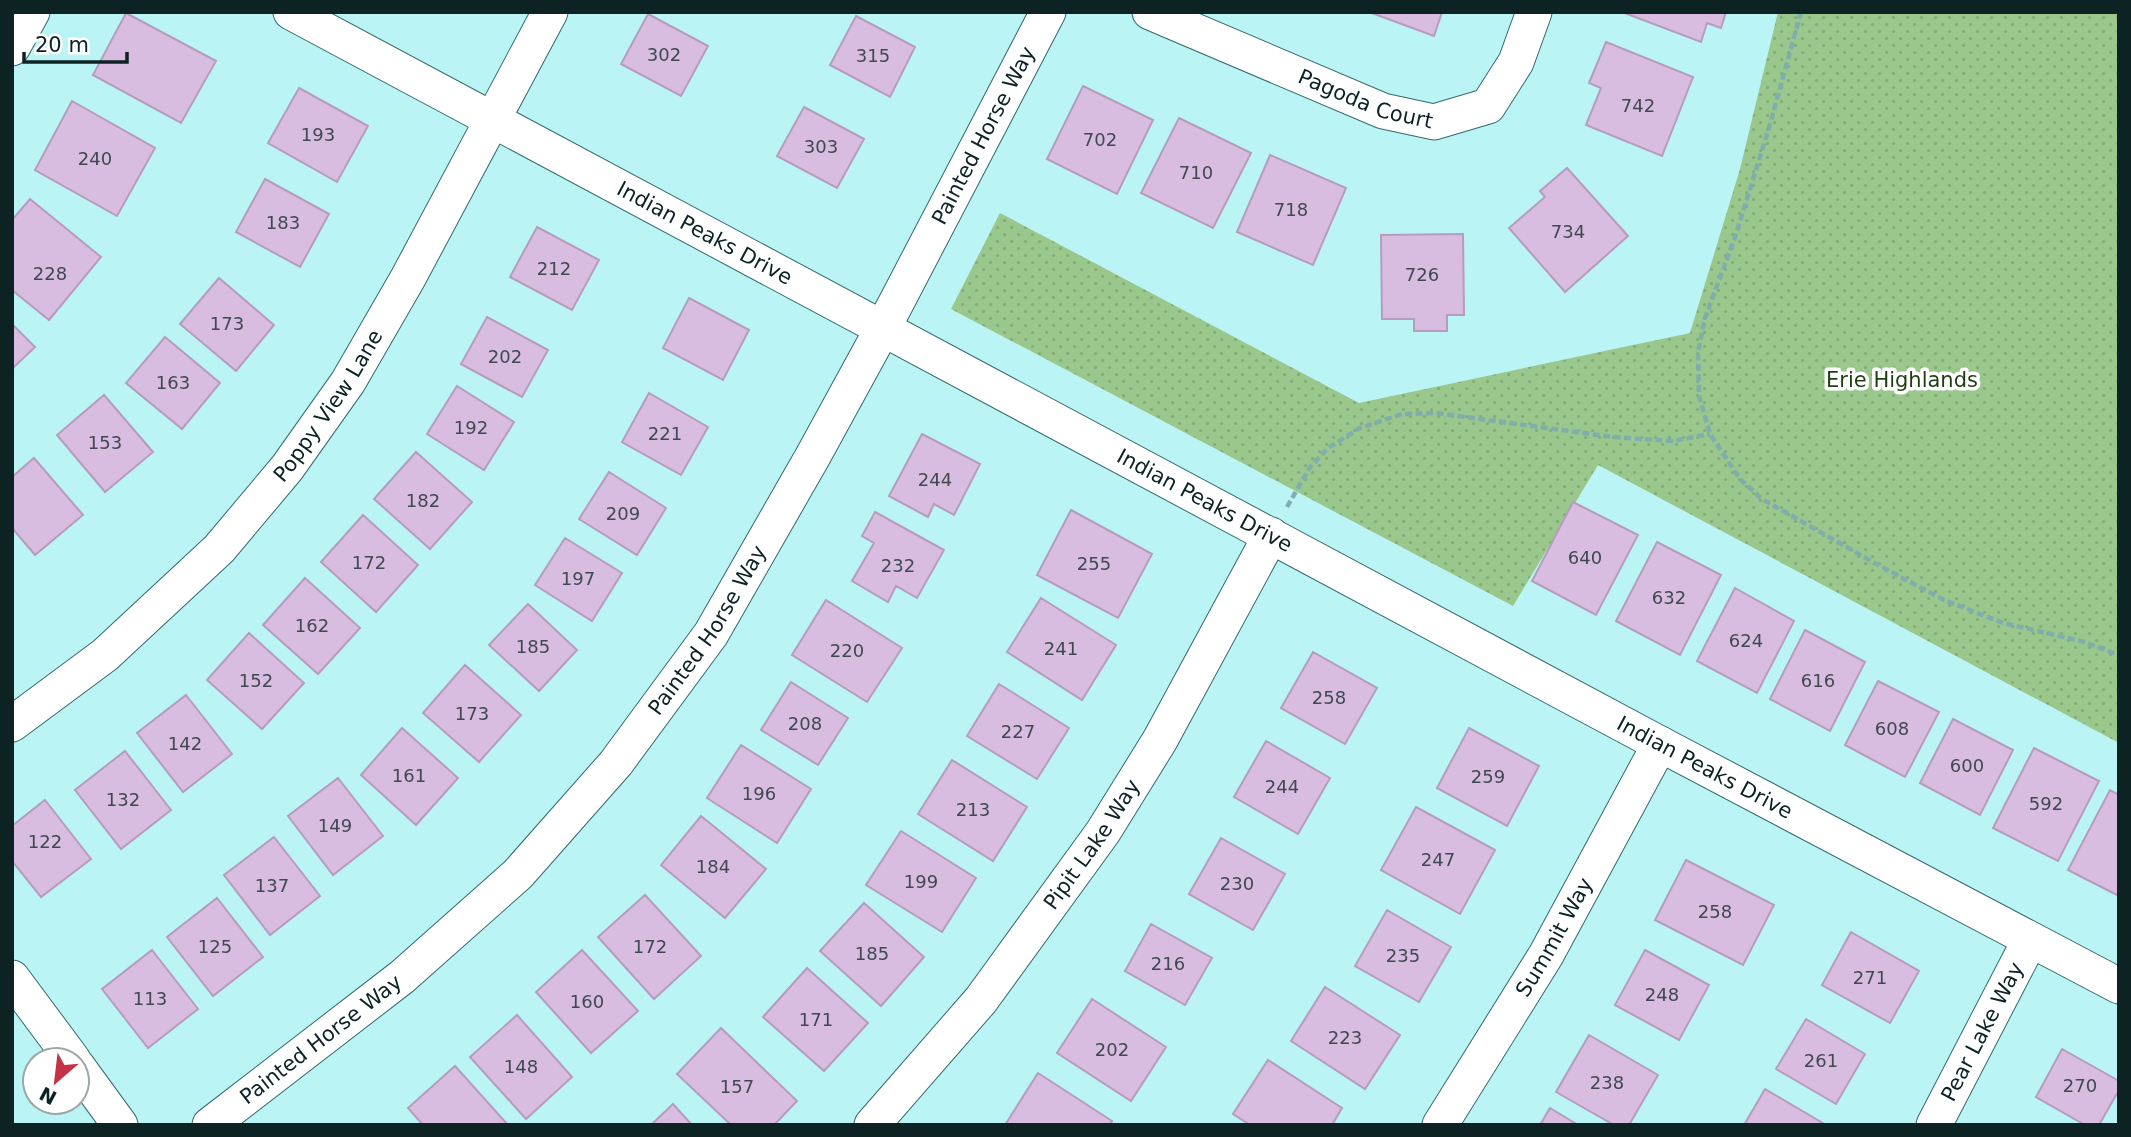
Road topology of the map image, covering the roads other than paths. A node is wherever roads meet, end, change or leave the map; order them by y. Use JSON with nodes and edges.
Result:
{"nodes":[{"id":1,"x":32,"y":12,"type":"edge"},
{"id":2,"x":291,"y":12,"type":"edge"},
{"id":3,"x":550,"y":12,"type":"edge"},
{"id":4,"x":1048,"y":12,"type":"edge"},
{"id":5,"x":1150,"y":12,"type":"edge"},
{"id":6,"x":1534,"y":12,"type":"edge"},
{"id":7,"x":12,"y":48,"type":"edge"},
{"id":8,"x":493,"y":119,"type":"junction"},
{"id":9,"x":883,"y":328,"type":"junction"},
{"id":10,"x":1278,"y":523,"type":"junction"},
{"id":11,"x":12,"y":724,"type":"edge"},
{"id":12,"x":1660,"y":744,"type":"junction"},
{"id":13,"x":2031,"y":940,"type":"junction"},
{"id":14,"x":12,"y":978,"type":"edge"},
{"id":15,"x":2119,"y":986,"type":"edge"},
{"id":16,"x":63,"y":1046,"type":"edge"},
{"id":17,"x":91,"y":1085,"type":"edge"},
{"id":18,"x":120,"y":1125,"type":"edge"},
{"id":19,"x":210,"y":1125,"type":"edge"},
{"id":20,"x":872,"y":1125,"type":"edge"},
{"id":21,"x":1440,"y":1125,"type":"edge"},
{"id":22,"x":1934,"y":1125,"type":"edge"}],
"edges":[{"from":1,"to":7,"type":"street"},
{"from":2,"to":8,"type":"street","name":"Indian Peaks Drive"},
{"from":3,"to":8,"type":"street","name":"Poppy View Lane"},
{"from":4,"to":9,"type":"street","name":"Painted Horse Way"},
{"from":5,"to":6,"type":"street","name":"Pagoda Court"},
{"from":8,"to":9,"type":"street","name":"Indian Peaks Drive"},
{"from":8,"to":11,"type":"street","name":"Poppy View Lane"},
{"from":9,"to":10,"type":"street","name":"Indian Peaks Drive"},
{"from":9,"to":19,"type":"street","name":"Painted Horse Way"},
{"from":10,"to":12,"type":"street","name":"Indian Peaks Drive"},
{"from":10,"to":20,"type":"street","name":"Pipit Lake Way"},
{"from":12,"to":13,"type":"street","name":"Indian Peaks Drive"},
{"from":12,"to":21,"type":"street","name":"Summit Way"},
{"from":13,"to":15,"type":"street","name":"Indian Peaks Drive"},
{"from":13,"to":22,"type":"street","name":"Pear Lake Way"},
{"from":14,"to":16,"type":"street"},
{"from":17,"to":18,"type":"street"}]}
